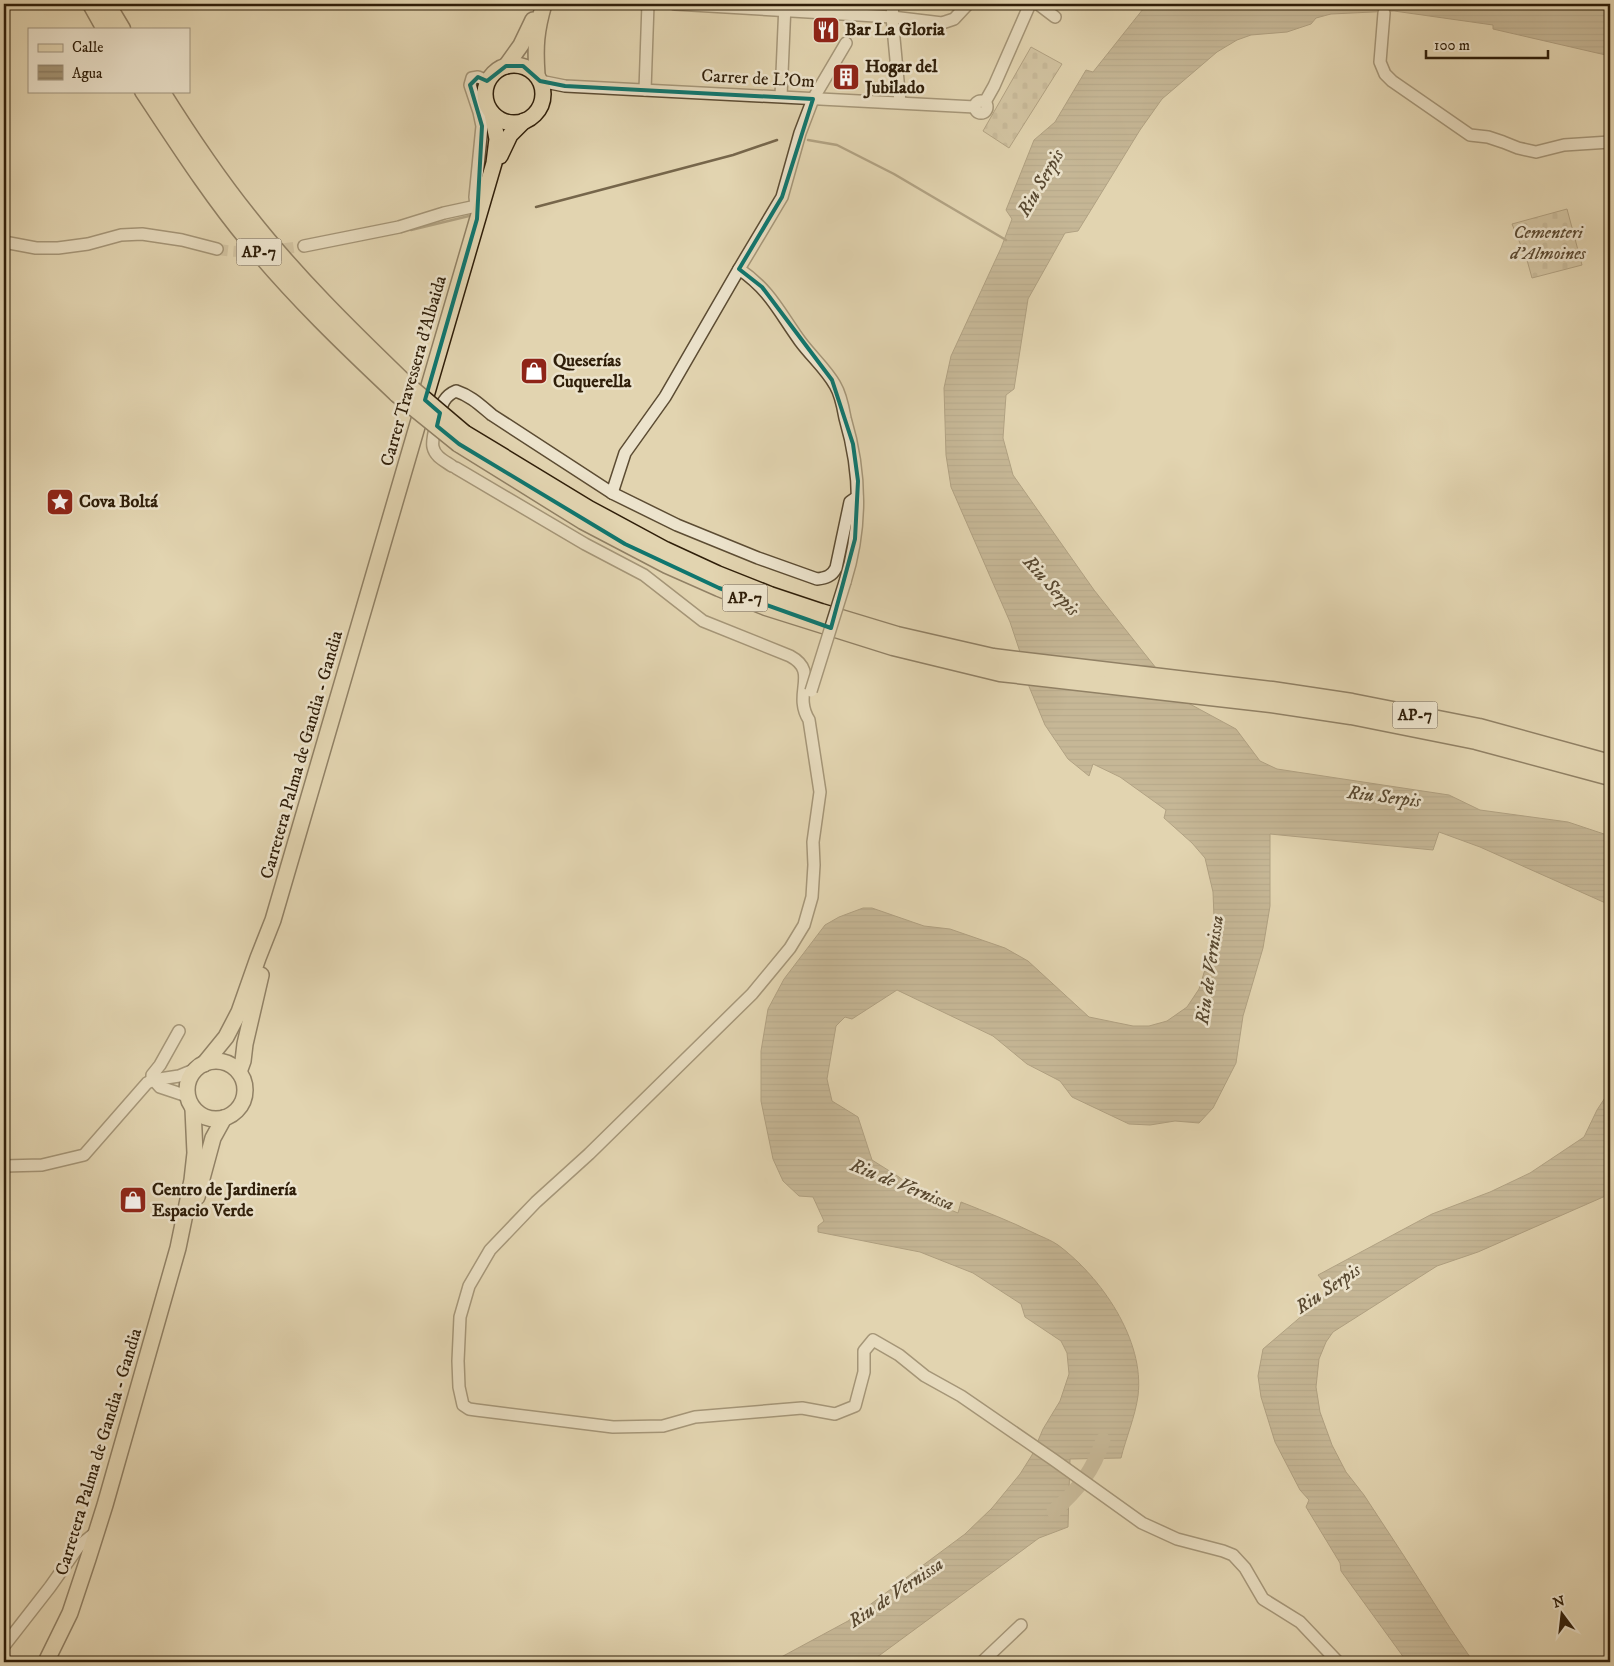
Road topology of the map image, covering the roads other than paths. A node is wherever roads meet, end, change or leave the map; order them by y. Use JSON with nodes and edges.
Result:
{"nodes":[{"id":1,"x":91,"y":4,"type":"edge"},
{"id":2,"x":107,"y":4,"type":"edge"},
{"id":3,"x":554,"y":4,"type":"edge"},
{"id":4,"x":648,"y":4,"type":"edge"},
{"id":5,"x":675,"y":4,"type":"edge"},
{"id":6,"x":893,"y":4,"type":"edge"},
{"id":7,"x":968,"y":4,"type":"edge"},
{"id":8,"x":1030,"y":4,"type":"edge"},
{"id":9,"x":1038,"y":4,"type":"edge"},
{"id":10,"x":541,"y":7,"type":"edge"},
{"id":11,"x":785,"y":7,"type":"edge"},
{"id":12,"x":1384,"y":13,"type":"dead end"},
{"id":13,"x":892,"y":16,"type":"junction"},
{"id":14,"x":1055,"y":17,"type":"dead end"},
{"id":15,"x":104,"y":28,"type":"edge"},
{"id":16,"x":121,"y":28,"type":"edge"},
{"id":17,"x":846,"y":42,"type":"dead end"},
{"id":18,"x":506,"y":66,"type":"junction"},
{"id":19,"x":539,"y":78,"type":"junction"},
{"id":20,"x":487,"y":81,"type":"junction"},
{"id":21,"x":645,"y":90,"type":"junction"},
{"id":22,"x":144,"y":92,"type":"edge"},
{"id":23,"x":162,"y":92,"type":"edge"},
{"id":24,"x":781,"y":96,"type":"junction"},
{"id":25,"x":813,"y":100,"type":"junction"},
{"id":26,"x":900,"y":102,"type":"junction"},
{"id":27,"x":492,"y":114,"type":"junction"},
{"id":28,"x":524,"y":121,"type":"junction"},
{"id":29,"x":1610,"y":142,"type":"edge"},
{"id":30,"x":494,"y":163,"type":"junction"},
{"id":31,"x":478,"y":206,"type":"junction"},
{"id":32,"x":4,"y":242,"type":"edge"},
{"id":33,"x":304,"y":246,"type":"tunnel mouth"},
{"id":34,"x":217,"y":250,"type":"tunnel mouth"},
{"id":35,"x":739,"y":269,"type":"junction"},
{"id":36,"x":401,"y":388,"type":"junction"},
{"id":37,"x":612,"y":493,"type":"junction"},
{"id":38,"x":857,"y":497,"type":"junction"},
{"id":39,"x":369,"y":589,"type":"joint"},
{"id":40,"x":1216,"y":691,"type":"junction"},
{"id":41,"x":809,"y":720,"type":"junction"},
{"id":42,"x":1610,"y":763,"type":"edge"},
{"id":43,"x":1610,"y":777,"type":"edge"},
{"id":44,"x":270,"y":932,"type":"junction"},
{"id":45,"x":179,"y":1031,"type":"dead end"},
{"id":46,"x":160,"y":1065,"type":"junction"},
{"id":47,"x":200,"y":1067,"type":"junction"},
{"id":48,"x":239,"y":1072,"type":"junction"},
{"id":49,"x":167,"y":1077,"type":"junction"},
{"id":50,"x":156,"y":1084,"type":"junction"},
{"id":51,"x":190,"y":1103,"type":"junction"},
{"id":52,"x":224,"y":1118,"type":"junction"},
{"id":53,"x":4,"y":1166,"type":"edge"},
{"id":54,"x":178,"y":1248,"type":"junction"},
{"id":55,"x":95,"y":1533,"type":"junction"},
{"id":56,"x":1021,"y":1625,"type":"dead end"},
{"id":57,"x":4,"y":1646,"type":"edge"},
{"id":58,"x":46,"y":1662,"type":"edge"},
{"id":59,"x":982,"y":1662,"type":"edge"},
{"id":60,"x":1338,"y":1662,"type":"edge"}],
"edges":[{"from":1,"to":15,"type":"highway"},
{"from":2,"to":16,"type":"highway"},
{"from":3,"to":10,"type":"street"},
{"from":4,"to":21,"type":"street"},
{"from":5,"to":11,"type":"street"},
{"from":6,"to":13,"type":"street"},
{"from":7,"to":13,"type":"street"},
{"from":8,"to":26,"type":"street","name":"Carrer de L'Om"},
{"from":9,"to":14,"type":"street"},
{"from":10,"to":18,"type":"main road"},
{"from":10,"to":19,"type":"main road"},
{"from":11,"to":13,"type":"street"},
{"from":11,"to":24,"type":"street"},
{"from":12,"to":29,"type":"street"},
{"from":13,"to":26,"type":"street"},
{"from":17,"to":25,"type":"street"},
{"from":18,"to":19,"type":"main road"},
{"from":18,"to":20,"type":"main road"},
{"from":19,"to":21,"type":"street","name":"Carrer de L'Om"},
{"from":19,"to":28,"type":"main road"},
{"from":20,"to":27,"type":"main road"},
{"from":20,"to":31,"type":"street"},
{"from":21,"to":24,"type":"street","name":"Carrer de L'Om"},
{"from":22,"to":36,"type":"highway","number":"AP-7"},
{"from":23,"to":36,"type":"highway","number":"AP-7"},
{"from":24,"to":25,"type":"street","name":"Carrer de L'Om"},
{"from":25,"to":26,"type":"street","name":"Carrer de L'Om"},
{"from":25,"to":35,"type":"street"},
{"from":27,"to":28,"type":"main road"},
{"from":27,"to":30,"type":"main road","name":"Carrer Travessera d'Albaida"},
{"from":28,"to":30,"type":"main road","name":"Carrer Travessera d'Albaida"},
{"from":30,"to":31,"type":"main road","name":"Carrer Travessera d'Albaida"},
{"from":31,"to":33,"type":"street"},
{"from":31,"to":39,"type":"main road","name":"Carrer Travessera d'Albaida"},
{"from":32,"to":34,"type":"street"},
{"from":35,"to":37,"type":"street"},
{"from":35,"to":38,"type":"street"},
{"from":36,"to":40,"type":"highway","number":"AP-7","bridge":true},
{"from":37,"to":38,"type":"street"},
{"from":37,"to":41,"type":"street"},
{"from":38,"to":41,"type":"street","bridge":true},
{"from":39,"to":44,"type":"main road","name":"Carretera Palma de Gandia - Gandia"},
{"from":40,"to":42,"type":"highway","number":"AP-7"},
{"from":40,"to":43,"type":"highway","number":"AP-7"},
{"from":41,"to":60,"type":"street"},
{"from":44,"to":47,"type":"main road","name":"Carretera Palma de Gandia - Gandia"},
{"from":44,"to":48,"type":"main road","name":"Carretera Palma de Gandia - Gandia"},
{"from":45,"to":46,"type":"street"},
{"from":46,"to":49,"type":"street"},
{"from":46,"to":50,"type":"street"},
{"from":47,"to":48,"type":"main road"},
{"from":47,"to":49,"type":"street"},
{"from":47,"to":51,"type":"main road"},
{"from":48,"to":52,"type":"main road"},
{"from":49,"to":50,"type":"street"},
{"from":50,"to":51,"type":"street"},
{"from":50,"to":53,"type":"street"},
{"from":51,"to":52,"type":"main road"},
{"from":51,"to":54,"type":"main road","name":"Carretera Palma de Gandia - Gandia"},
{"from":52,"to":54,"type":"main road","name":"Carretera Palma de Gandia - Gandia"},
{"from":54,"to":55,"type":"main road","name":"Carretera Palma de Gandia - Gandia"},
{"from":55,"to":57,"type":"street"},
{"from":55,"to":58,"type":"main road","name":"Carretera Palma de Gandia - Gandia"},
{"from":56,"to":59,"type":"street"}]}
